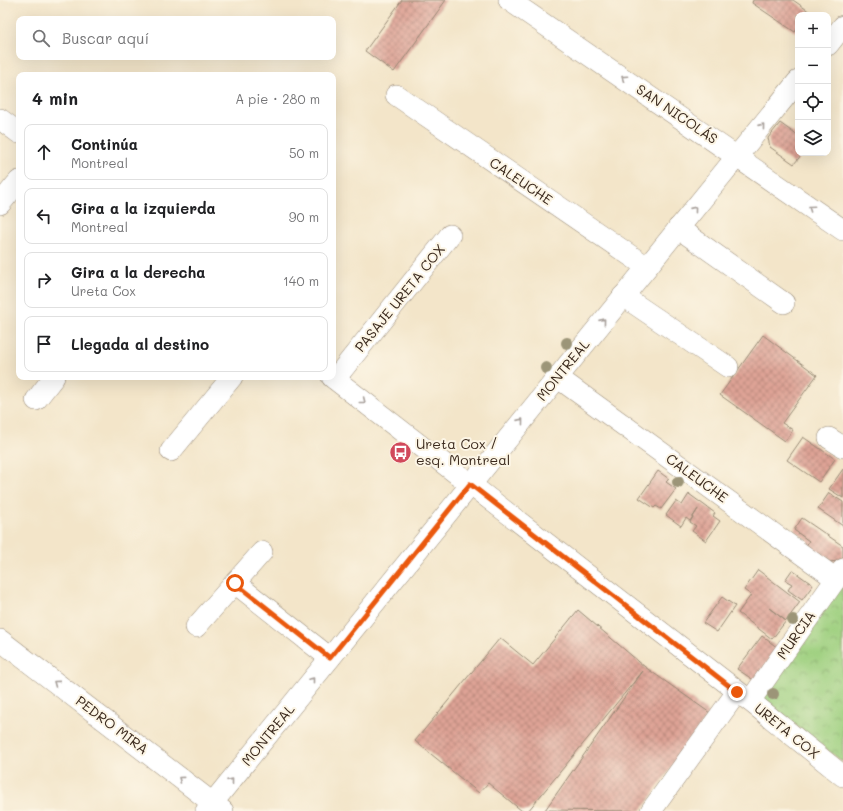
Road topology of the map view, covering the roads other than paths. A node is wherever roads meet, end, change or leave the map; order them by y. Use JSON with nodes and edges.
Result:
{"nodes":[{"id":1,"x":509,"y":0,"type":"edge"},
{"id":2,"x":843,"y":26,"type":"edge"},
{"id":3,"x":831,"y":41,"type":"edge"},
{"id":4,"x":796,"y":84,"type":"edge"},
{"id":5,"x":396,"y":95,"type":"dead end"},
{"id":6,"x":0,"y":119,"type":"edge"},
{"id":7,"x":16,"y":131,"type":"edge"},
{"id":8,"x":738,"y":156,"type":"junction"},
{"id":9,"x":16,"y":185,"type":"edge"},
{"id":10,"x":0,"y":204,"type":"edge"},
{"id":11,"x":678,"y":228,"type":"junction"},
{"id":12,"x":843,"y":230,"type":"edge"},
{"id":13,"x":450,"y":235,"type":"dead end"},
{"id":14,"x":647,"y":267,"type":"junction"},
{"id":15,"x":624,"y":296,"type":"junction"},
{"id":16,"x":784,"y":303,"type":"dead end"},
{"id":17,"x":728,"y":367,"type":"dead end"},
{"id":18,"x":336,"y":376,"type":"edge"},
{"id":19,"x":557,"y":377,"type":"junction"},
{"id":20,"x":52,"y":380,"type":"edge"},
{"id":21,"x":230,"y":380,"type":"edge"},
{"id":22,"x":336,"y":380,"type":"edge"},
{"id":23,"x":36,"y":400,"type":"dead end"},
{"id":24,"x":171,"y":451,"type":"dead end"},
{"id":25,"x":470,"y":484,"type":"junction"},
{"id":26,"x":262,"y":552,"type":"dead end"},
{"id":27,"x":839,"y":574,"type":"edge"},
{"id":28,"x":235,"y":583,"type":"junction"},
{"id":29,"x":196,"y":628,"type":"dead end"},
{"id":30,"x":0,"y":640,"type":"edge"},
{"id":31,"x":330,"y":658,"type":"junction"},
{"id":32,"x":743,"y":697,"type":"junction"},
{"id":33,"x":843,"y":776,"type":"edge"},
{"id":34,"x":214,"y":808,"type":"edge"},
{"id":35,"x":651,"y":811,"type":"edge"}],
"edges":[{"from":8,"to":1,"type":"street","name":"SAN NICOLÁS","one_way":true},
{"from":2,"to":3,"type":"street"},
{"from":8,"to":4,"type":"street","name":"MONTREAL","one_way":true},
{"from":5,"to":14,"type":"street","name":"CALEUCHE"},
{"from":6,"to":7,"type":"street"},
{"from":11,"to":8,"type":"street","name":"MONTREAL","one_way":true},
{"from":12,"to":8,"type":"street","name":"SAN NICOLÁS","one_way":true},
{"from":9,"to":10,"type":"street"},
{"from":11,"to":14,"type":"street","name":"MONTREAL"},
{"from":11,"to":16,"type":"street"},
{"from":13,"to":18,"type":"street","name":"PASAJE URETA COX"},
{"from":14,"to":15,"type":"street","name":"MONTREAL"},
{"from":15,"to":17,"type":"street"},
{"from":19,"to":15,"type":"street","name":"MONTREAL","one_way":true},
{"from":25,"to":19,"type":"street","name":"MONTREAL","one_way":true},
{"from":19,"to":27,"type":"street","name":"CALEUCHE"},
{"from":20,"to":23,"type":"street"},
{"from":21,"to":24,"type":"street"},
{"from":22,"to":25,"type":"street","name":"URETA COX","one_way":true},
{"from":25,"to":31,"type":"street","name":"MONTREAL"},
{"from":25,"to":32,"type":"street","name":"URETA COX"},
{"from":26,"to":28,"type":"street"},
{"from":27,"to":32,"type":"street","name":"MURCIA"},
{"from":28,"to":29,"type":"street"},
{"from":28,"to":31,"type":"street"},
{"from":34,"to":30,"type":"street","name":"PEDRO MIRA","one_way":true},
{"from":34,"to":31,"type":"street","name":"MONTREAL","one_way":true},
{"from":32,"to":33,"type":"street","name":"URETA COX"},
{"from":32,"to":35,"type":"street","name":"MURCIA"}]}
